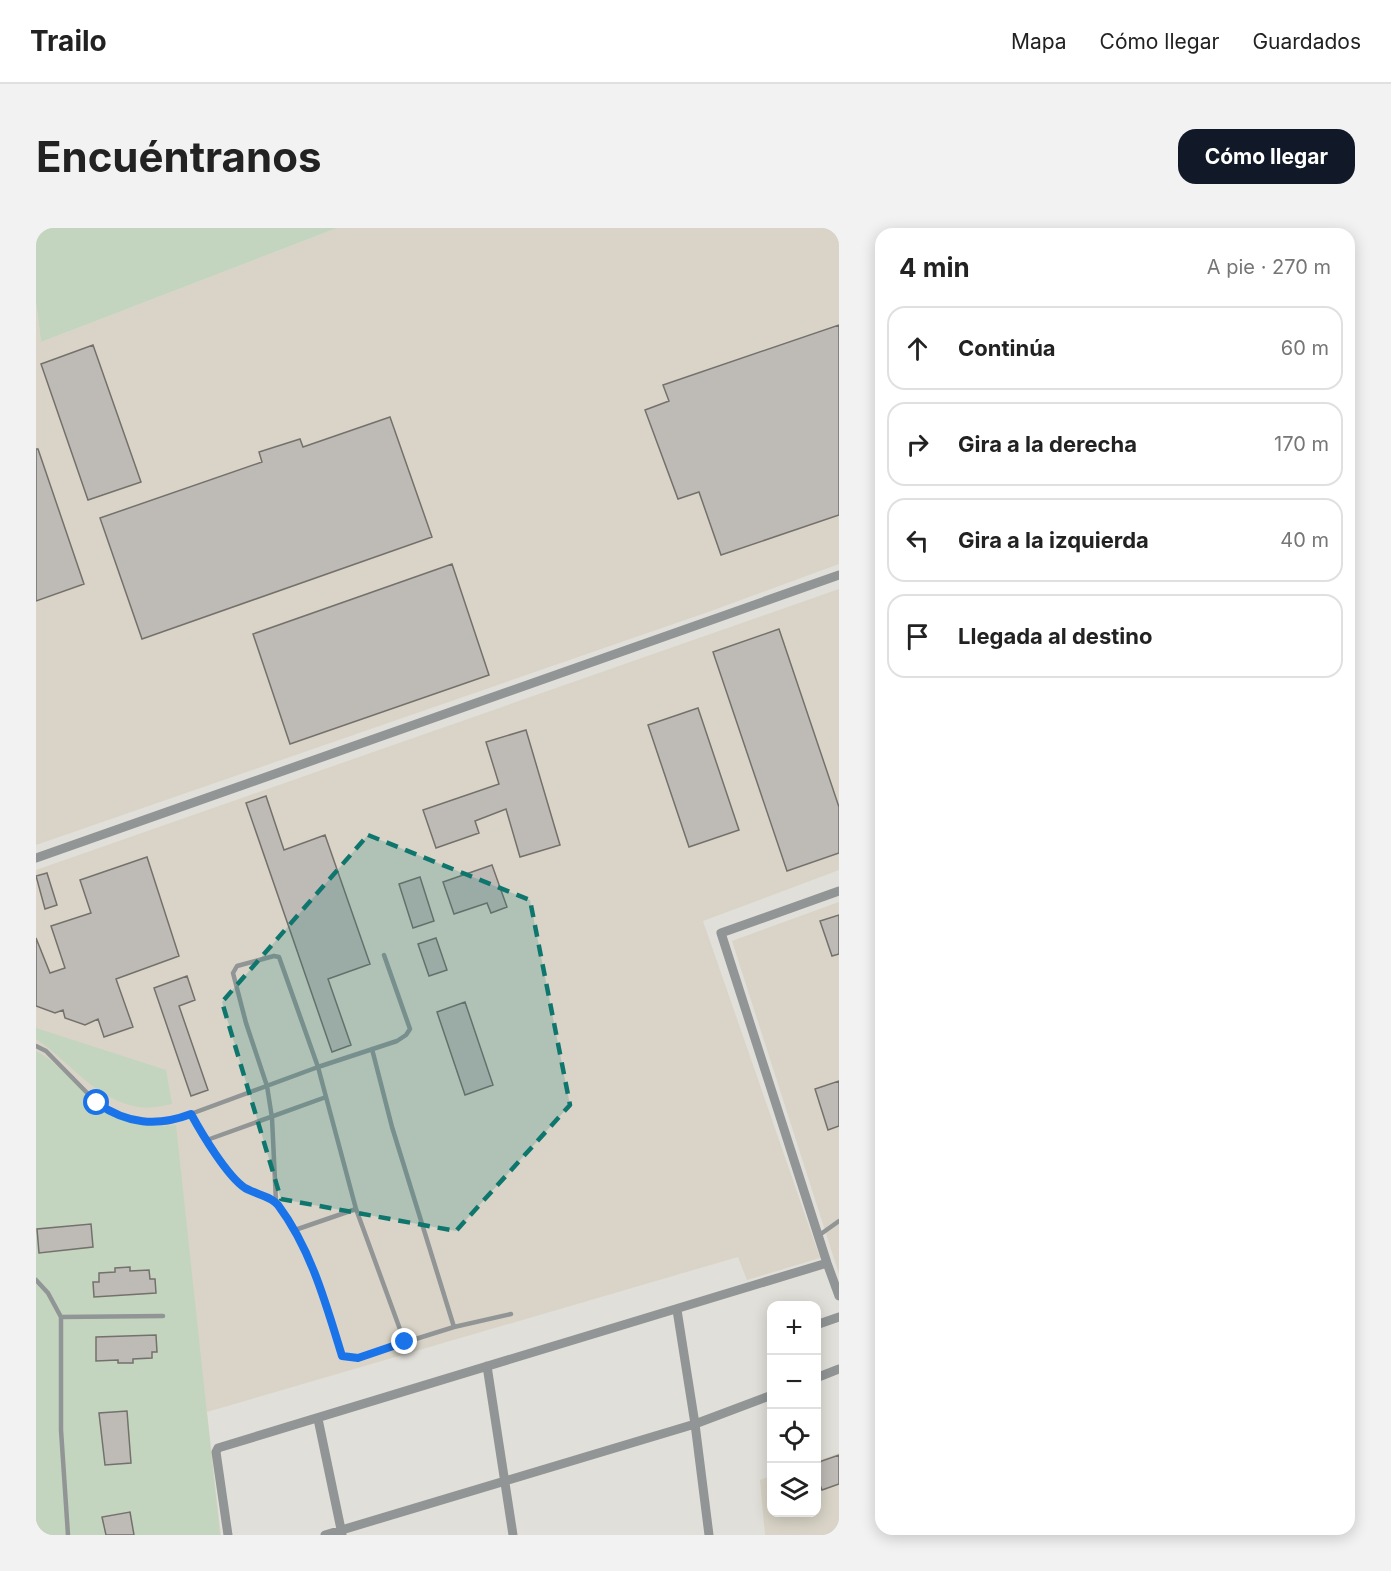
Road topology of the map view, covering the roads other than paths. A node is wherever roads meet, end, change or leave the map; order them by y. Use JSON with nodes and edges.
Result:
{"nodes":[{"id":1,"x":839,"y":575,"type":"edge"},
{"id":2,"x":36,"y":858,"type":"edge"},
{"id":3,"x":839,"y":891,"type":"edge"},
{"id":4,"x":384,"y":955,"type":"dead end"},
{"id":5,"x":36,"y":1046,"type":"edge"},
{"id":6,"x":372,"y":1049,"type":"junction"},
{"id":7,"x":318,"y":1067,"type":"junction"},
{"id":8,"x":267,"y":1086,"type":"junction"},
{"id":9,"x":326,"y":1097,"type":"junction"},
{"id":10,"x":191,"y":1114,"type":"junction"},
{"id":11,"x":272,"y":1118,"type":"junction"},
{"id":12,"x":207,"y":1140,"type":"junction"},
{"id":13,"x":276,"y":1202,"type":"junction"},
{"id":14,"x":356,"y":1209,"type":"junction"},
{"id":15,"x":839,"y":1221,"type":"edge"},
{"id":16,"x":296,"y":1230,"type":"junction"},
{"id":17,"x":818,"y":1236,"type":"junction"},
{"id":18,"x":827,"y":1263,"type":"junction"},
{"id":19,"x":36,"y":1280,"type":"edge"},
{"id":20,"x":839,"y":1296,"type":"edge"},
{"id":21,"x":677,"y":1310,"type":"junction"},
{"id":22,"x":511,"y":1314,"type":"dead end"},
{"id":23,"x":163,"y":1316,"type":"dead end"},
{"id":24,"x":61,"y":1317,"type":"junction"},
{"id":25,"x":839,"y":1317,"type":"edge"},
{"id":26,"x":821,"y":1323,"type":"edge"},
{"id":27,"x":454,"y":1327,"type":"junction"},
{"id":28,"x":405,"y":1342,"type":"junction"},
{"id":29,"x":487,"y":1366,"type":"junction"},
{"id":30,"x":839,"y":1369,"type":"edge"},
{"id":31,"x":821,"y":1376,"type":"edge"},
{"id":32,"x":767,"y":1397,"type":"edge"},
{"id":33,"x":318,"y":1419,"type":"junction"},
{"id":34,"x":695,"y":1424,"type":"junction"},
{"id":35,"x":504,"y":1480,"type":"junction"},
{"id":36,"x":341,"y":1533,"type":"edge"},
{"id":37,"x":839,"y":1533,"type":"edge"},
{"id":38,"x":68,"y":1535,"type":"edge"},
{"id":39,"x":228,"y":1535,"type":"edge"},
{"id":40,"x":325,"y":1535,"type":"edge"},
{"id":41,"x":513,"y":1535,"type":"edge"},
{"id":42,"x":709,"y":1535,"type":"edge"},
{"id":43,"x":834,"y":1535,"type":"edge"}],
"edges":[{"from":1,"to":2,"type":"street"},
{"from":3,"to":17,"type":"street"},
{"from":4,"to":6,"type":"lane"},
{"from":5,"to":10,"type":"lane"},
{"from":6,"to":7,"type":"lane"},
{"from":6,"to":27,"type":"lane"},
{"from":7,"to":8,"type":"lane"},
{"from":7,"to":8,"type":"lane"},
{"from":7,"to":9,"type":"lane"},
{"from":8,"to":10,"type":"lane"},
{"from":8,"to":11,"type":"lane"},
{"from":9,"to":11,"type":"lane"},
{"from":9,"to":14,"type":"lane"},
{"from":10,"to":12,"type":"lane"},
{"from":11,"to":12,"type":"lane"},
{"from":11,"to":13,"type":"lane"},
{"from":12,"to":13,"type":"lane"},
{"from":13,"to":16,"type":"lane"},
{"from":14,"to":16,"type":"lane"},
{"from":14,"to":28,"type":"lane"},
{"from":15,"to":17,"type":"lane"},
{"from":16,"to":28,"type":"lane"},
{"from":17,"to":18,"type":"street"},
{"from":18,"to":20,"type":"street"},
{"from":18,"to":21,"type":"street"},
{"from":19,"to":24,"type":"lane"},
{"from":21,"to":29,"type":"street"},
{"from":21,"to":34,"type":"street"},
{"from":22,"to":27,"type":"lane"},
{"from":23,"to":24,"type":"lane"},
{"from":24,"to":38,"type":"lane"},
{"from":25,"to":26,"type":"street"},
{"from":27,"to":28,"type":"lane"},
{"from":29,"to":33,"type":"street"},
{"from":29,"to":35,"type":"street"},
{"from":30,"to":31,"type":"street"},
{"from":32,"to":34,"type":"street"},
{"from":33,"to":36,"type":"street"},
{"from":33,"to":39,"type":"street"},
{"from":34,"to":35,"type":"street"},
{"from":34,"to":42,"type":"street"},
{"from":35,"to":36,"type":"street"},
{"from":35,"to":41,"type":"street"},
{"from":36,"to":40,"type":"street"},
{"from":37,"to":43,"type":"lane"}]}
